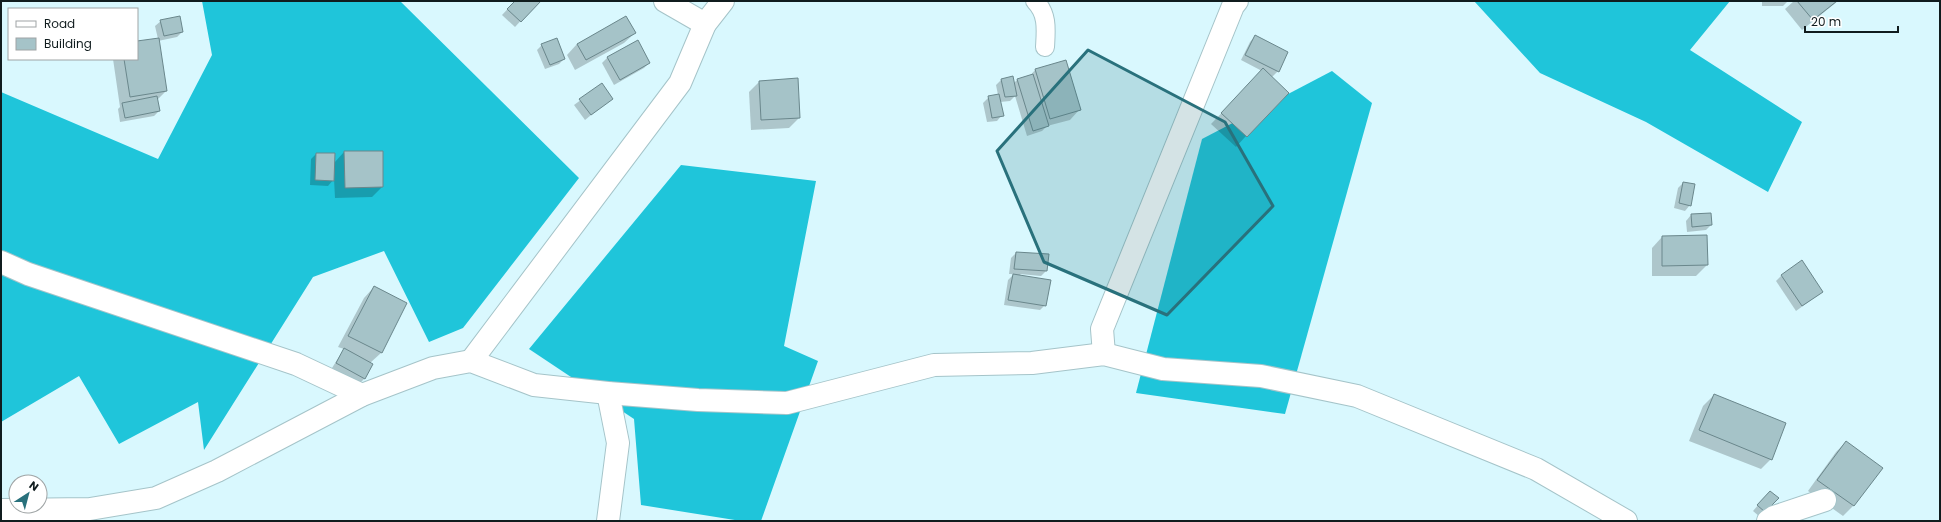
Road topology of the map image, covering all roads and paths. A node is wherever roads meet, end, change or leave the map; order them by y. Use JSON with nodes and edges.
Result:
{"nodes":[{"id":1,"x":665,"y":1,"type":"edge"},
{"id":2,"x":723,"y":1,"type":"edge"},
{"id":3,"x":1035,"y":1,"type":"edge"},
{"id":4,"x":1237,"y":1,"type":"edge"},
{"id":5,"x":705,"y":24,"type":"junction"},
{"id":6,"x":1045,"y":47,"type":"dead end"},
{"id":7,"x":1,"y":262,"type":"edge"},
{"id":8,"x":1104,"y":354,"type":"junction"},
{"id":9,"x":472,"y":361,"type":"junction"},
{"id":10,"x":608,"y":393,"type":"junction"},
{"id":11,"x":362,"y":395,"type":"junction"},
{"id":12,"x":1825,"y":500,"type":"dead end"},
{"id":13,"x":1,"y":510,"type":"edge"},
{"id":14,"x":608,"y":521,"type":"edge"},
{"id":15,"x":1626,"y":521,"type":"edge"},
{"id":16,"x":1768,"y":521,"type":"edge"}],
"edges":[{"from":1,"to":5,"type":"street"},
{"from":2,"to":5,"type":"street"},
{"from":3,"to":6,"type":"lane"},
{"from":4,"to":8,"type":"street"},
{"from":5,"to":9,"type":"street"},
{"from":7,"to":11,"type":"street"},
{"from":8,"to":10,"type":"street"},
{"from":8,"to":15,"type":"street"},
{"from":9,"to":10,"type":"street"},
{"from":9,"to":11,"type":"street"},
{"from":10,"to":14,"type":"street"},
{"from":11,"to":13,"type":"street"},
{"from":12,"to":16,"type":"street"}]}
